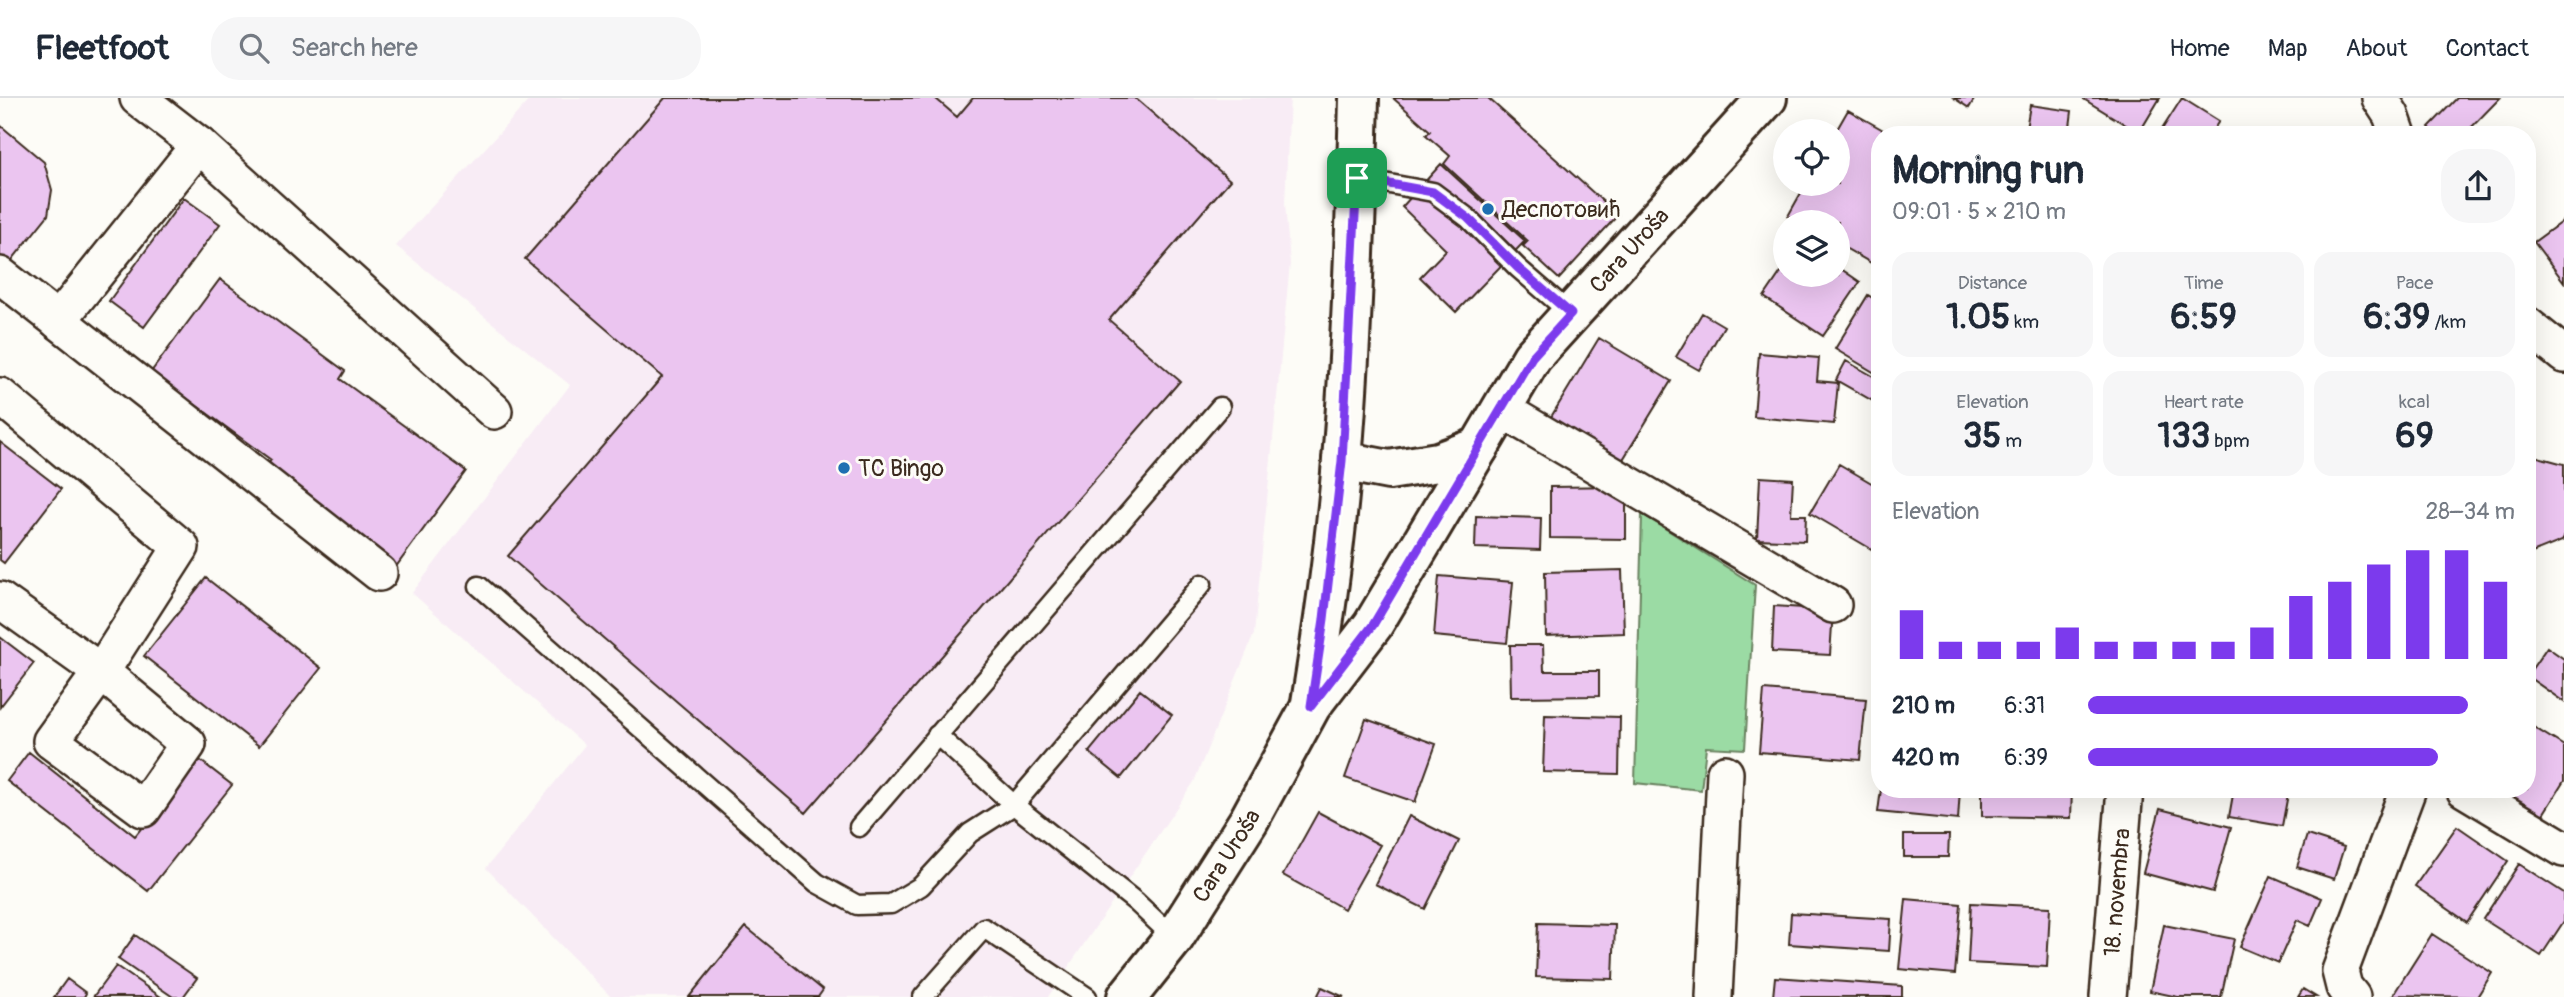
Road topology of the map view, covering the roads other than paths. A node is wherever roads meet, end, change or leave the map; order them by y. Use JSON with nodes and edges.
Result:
{"nodes":[{"id":1,"x":138,"y":98,"type":"edge"},
{"id":2,"x":1359,"y":98,"type":"edge"},
{"id":3,"x":1767,"y":98,"type":"edge"},
{"id":4,"x":2380,"y":98,"type":"edge"},
{"id":5,"x":2395,"y":126,"type":"edge"},
{"id":6,"x":199,"y":145,"type":"junction"},
{"id":7,"x":1357,"y":178,"type":"junction"},
{"id":8,"x":0,"y":275,"type":"edge"},
{"id":9,"x":1571,"y":314,"type":"junction"},
{"id":10,"x":58,"y":321,"type":"junction"},
{"id":11,"x":2536,"y":332,"type":"edge"},
{"id":12,"x":2564,"y":355,"type":"edge"},
{"id":13,"x":0,"y":396,"type":"edge"},
{"id":14,"x":1220,"y":407,"type":"dead end"},
{"id":15,"x":1501,"y":409,"type":"junction"},
{"id":16,"x":494,"y":411,"type":"dead end"},
{"id":17,"x":1479,"y":447,"type":"junction"},
{"id":18,"x":1342,"y":461,"type":"junction"},
{"id":19,"x":379,"y":573,"type":"dead end"},
{"id":20,"x":1202,"y":584,"type":"dead end"},
{"id":21,"x":479,"y":586,"type":"dead end"},
{"id":22,"x":0,"y":600,"type":"edge"},
{"id":23,"x":1833,"y":605,"type":"dead end"},
{"id":24,"x":1311,"y":706,"type":"junction"},
{"id":25,"x":937,"y":735,"type":"junction"},
{"id":26,"x":1725,"y":773,"type":"dead end"},
{"id":27,"x":2124,"y":798,"type":"edge"},
{"id":28,"x":2405,"y":798,"type":"edge"},
{"id":29,"x":2479,"y":798,"type":"edge"},
{"id":30,"x":1014,"y":805,"type":"junction"},
{"id":31,"x":859,"y":827,"type":"dead end"},
{"id":32,"x":2564,"y":849,"type":"edge"},
{"id":33,"x":1174,"y":938,"type":"junction"},
{"id":34,"x":923,"y":997,"type":"edge"},
{"id":35,"x":1087,"y":997,"type":"edge"},
{"id":36,"x":1127,"y":997,"type":"edge"},
{"id":37,"x":1714,"y":997,"type":"edge"},
{"id":38,"x":2108,"y":997,"type":"edge"},
{"id":39,"x":2352,"y":997,"type":"edge"}],
"edges":[{"from":1,"to":6,"type":"street"},
{"from":2,"to":7,"type":"main road"},
{"from":3,"to":9,"type":"main road","name":"Cara Uroša"},
{"from":4,"to":5,"type":"street"},
{"from":6,"to":10,"type":"street"},
{"from":6,"to":16,"type":"street"},
{"from":7,"to":9,"type":"lane"},
{"from":7,"to":18,"type":"main road"},
{"from":8,"to":10,"type":"street"},
{"from":9,"to":15,"type":"main road","name":"Cara Uroša"},
{"from":10,"to":19,"type":"street"},
{"from":11,"to":12,"type":"street"},
{"from":13,"to":22,"type":"street"},
{"from":14,"to":25,"type":"lane"},
{"from":15,"to":17,"type":"main road","name":"Cara Uroša"},
{"from":15,"to":23,"type":"street"},
{"from":17,"to":18,"type":"main road"},
{"from":17,"to":24,"type":"main road","name":"Cara Uroša"},
{"from":18,"to":24,"type":"main road"},
{"from":20,"to":30,"type":"lane"},
{"from":21,"to":30,"type":"lane"},
{"from":24,"to":33,"type":"main road","name":"Cara Uroša"},
{"from":25,"to":30,"type":"lane"},
{"from":25,"to":31,"type":"lane"},
{"from":26,"to":37,"type":"street"},
{"from":27,"to":38,"type":"street","name":"18. novembra"},
{"from":28,"to":39,"type":"street"},
{"from":29,"to":32,"type":"street"},
{"from":30,"to":33,"type":"lane"},
{"from":33,"to":36,"type":"main road","name":"Cara Uroša"},
{"from":34,"to":35,"type":"lane"}]}
